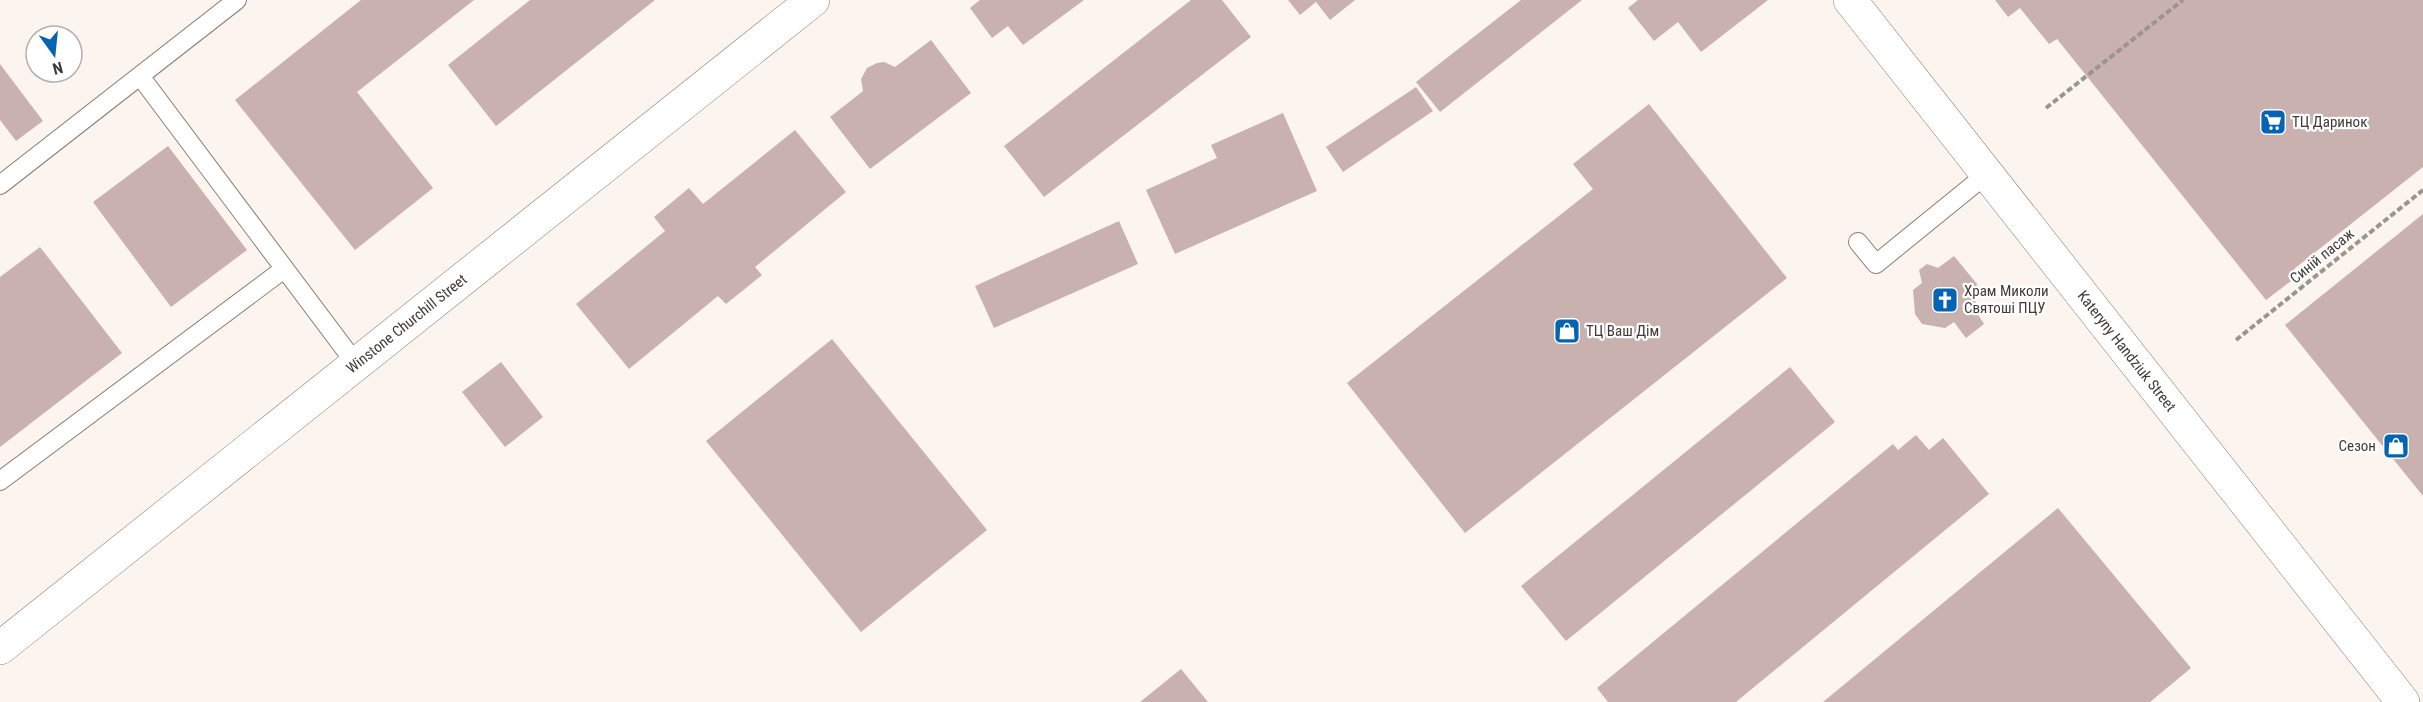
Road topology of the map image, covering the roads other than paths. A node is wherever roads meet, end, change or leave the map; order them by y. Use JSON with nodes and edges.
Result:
{"nodes":[{"id":1,"x":237,"y":0,"type":"edge"},
{"id":2,"x":813,"y":0,"type":"edge"},
{"id":3,"x":1850,"y":0,"type":"edge"},
{"id":4,"x":140,"y":76,"type":"junction"},
{"id":5,"x":1988,"y":173,"type":"junction"},
{"id":6,"x":0,"y":185,"type":"edge"},
{"id":7,"x":1858,"y":242,"type":"dead end"},
{"id":8,"x":284,"y":269,"type":"junction"},
{"id":9,"x":356,"y":364,"type":"junction"},
{"id":10,"x":0,"y":481,"type":"edge"},
{"id":11,"x":0,"y":648,"type":"edge"},
{"id":12,"x":2403,"y":702,"type":"edge"}],
"edges":[{"from":1,"to":4,"type":"lane"},
{"from":2,"to":9,"type":"street","name":"Winstone Churchill Street"},
{"from":3,"to":5,"type":"street","name":"Kateryny Handziuk Street"},
{"from":4,"to":6,"type":"lane"},
{"from":4,"to":8,"type":"lane"},
{"from":5,"to":7,"type":"lane"},
{"from":5,"to":12,"type":"street","name":"Kateryny Handziuk Street"},
{"from":8,"to":9,"type":"lane"},
{"from":8,"to":10,"type":"lane"},
{"from":9,"to":11,"type":"street","name":"Winstone Churchill Street"}]}
